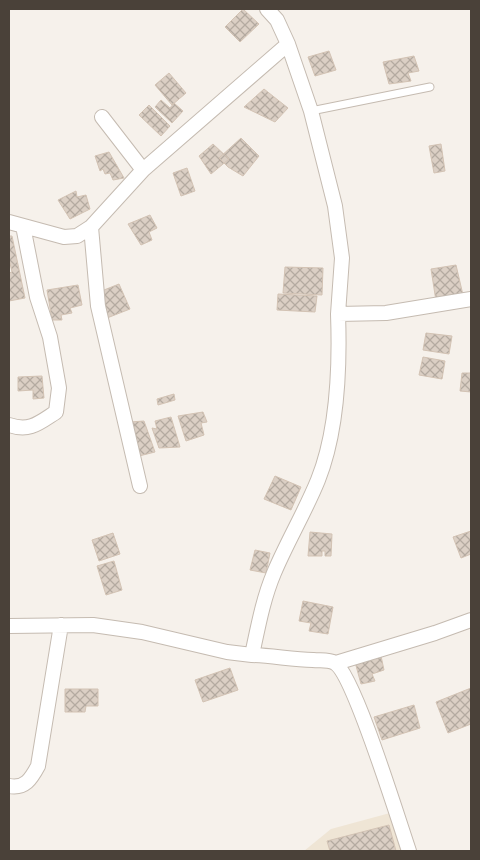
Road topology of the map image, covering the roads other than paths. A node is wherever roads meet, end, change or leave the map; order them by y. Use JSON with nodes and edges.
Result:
{"nodes":[{"id":1,"x":267,"y":9,"type":"edge"},
{"id":2,"x":288,"y":44,"type":"junction"},
{"id":3,"x":430,"y":87,"type":"dead end"},
{"id":4,"x":311,"y":111,"type":"junction"},
{"id":5,"x":102,"y":117,"type":"dead end"},
{"id":6,"x":143,"y":170,"type":"junction"},
{"id":7,"x":16,"y":224,"type":"edge"},
{"id":8,"x":91,"y":227,"type":"junction"},
{"id":9,"x":471,"y":300,"type":"edge"},
{"id":10,"x":338,"y":314,"type":"junction"},
{"id":11,"x":9,"y":425,"type":"edge"},
{"id":12,"x":140,"y":486,"type":"dead end"},
{"id":13,"x":471,"y":620,"type":"edge"},
{"id":14,"x":61,"y":625,"type":"junction"},
{"id":15,"x":9,"y":626,"type":"edge"},
{"id":16,"x":252,"y":654,"type":"junction"},
{"id":17,"x":336,"y":663,"type":"junction"},
{"id":18,"x":9,"y":786,"type":"edge"},
{"id":19,"x":409,"y":851,"type":"edge"}],
"edges":[{"from":1,"to":2,"type":"street"},
{"from":2,"to":4,"type":"street"},
{"from":2,"to":6,"type":"street"},
{"from":3,"to":4,"type":"lane"},
{"from":4,"to":10,"type":"street"},
{"from":5,"to":6,"type":"street"},
{"from":6,"to":8,"type":"street"},
{"from":7,"to":8,"type":"street"},
{"from":7,"to":11,"type":"street"},
{"from":8,"to":12,"type":"street"},
{"from":9,"to":10,"type":"street"},
{"from":10,"to":16,"type":"street"},
{"from":13,"to":17,"type":"street"},
{"from":14,"to":15,"type":"street"},
{"from":14,"to":16,"type":"street"},
{"from":14,"to":18,"type":"street"},
{"from":16,"to":17,"type":"street"},
{"from":17,"to":19,"type":"street"}]}
